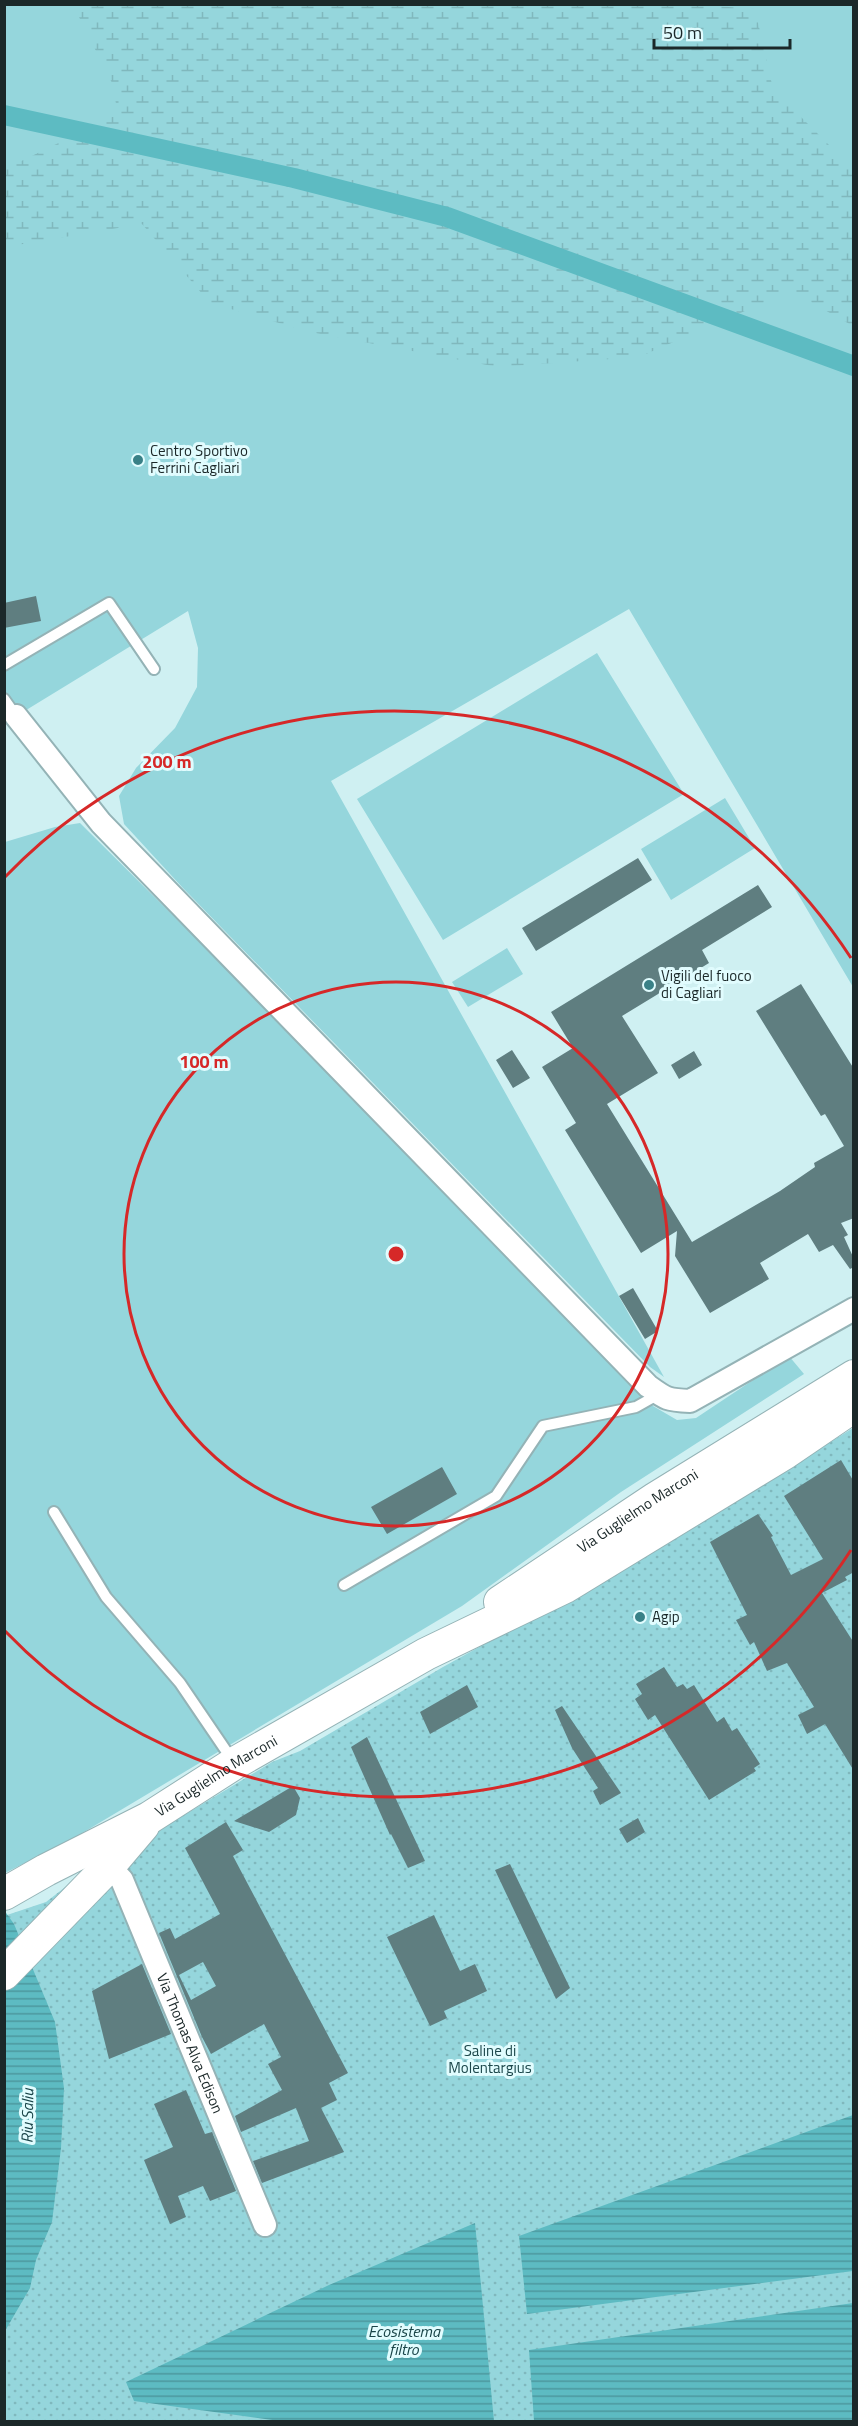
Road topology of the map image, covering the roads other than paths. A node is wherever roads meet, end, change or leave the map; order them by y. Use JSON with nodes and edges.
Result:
{"nodes":[{"id":1,"x":4,"y":665,"type":"edge"},
{"id":2,"x":154,"y":669,"type":"dead end"},
{"id":3,"x":10,"y":708,"type":"edge"},
{"id":4,"x":854,"y":1309,"type":"edge"},
{"id":5,"x":854,"y":1361,"type":"edge"},
{"id":6,"x":854,"y":1376,"type":"edge"},
{"id":7,"x":659,"y":1394,"type":"junction"},
{"id":8,"x":854,"y":1406,"type":"edge"},
{"id":9,"x":854,"y":1412,"type":"edge"},
{"id":10,"x":784,"y":1453,"type":"junction"},
{"id":11,"x":656,"y":1498,"type":"junction"},
{"id":12,"x":54,"y":1512,"type":"dead end"},
{"id":13,"x":344,"y":1585,"type":"dead end"},
{"id":14,"x":426,"y":1654,"type":"junction"},
{"id":15,"x":235,"y":1763,"type":"junction"},
{"id":16,"x":149,"y":1818,"type":"junction"},
{"id":17,"x":109,"y":1866,"type":"junction"},
{"id":18,"x":4,"y":1894,"type":"edge"},
{"id":19,"x":4,"y":1974,"type":"edge"},
{"id":20,"x":265,"y":2225,"type":"dead end"}],
"edges":[{"from":1,"to":2,"type":"lane"},
{"from":3,"to":7,"type":"street"},
{"from":4,"to":7,"type":"street"},
{"from":5,"to":11,"type":"main road"},
{"from":6,"to":11,"type":"main road","name":"Via Guglielmo Marconi"},
{"from":7,"to":13,"type":"lane"},
{"from":8,"to":10,"type":"main road","name":"Via Guglielmo Marconi"},
{"from":9,"to":10,"type":"main road"},
{"from":10,"to":14,"type":"main road","name":"Via Guglielmo Marconi"},
{"from":11,"to":14,"type":"main road","name":"Via Guglielmo Marconi"},
{"from":12,"to":15,"type":"lane"},
{"from":14,"to":15,"type":"main road","name":"Via Guglielmo Marconi"},
{"from":15,"to":16,"type":"main road","name":"Via Guglielmo Marconi"},
{"from":16,"to":17,"type":"main road"},
{"from":16,"to":18,"type":"main road","name":"Via Guglielmo Marconi"},
{"from":17,"to":19,"type":"main road"},
{"from":17,"to":20,"type":"street","name":"Via Thomas Alva Edison"}]}
